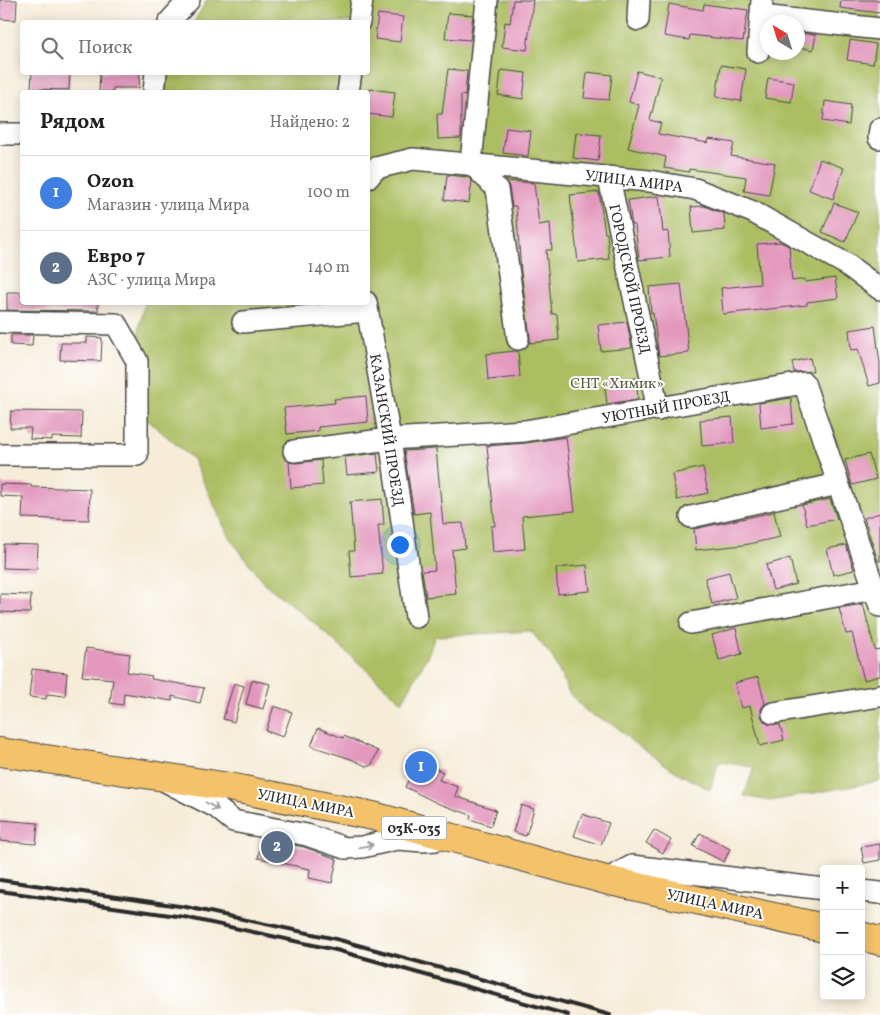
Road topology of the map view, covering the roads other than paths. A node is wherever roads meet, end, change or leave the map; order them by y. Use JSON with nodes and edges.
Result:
{"nodes":[{"id":1,"x":189,"y":0,"type":"edge"},
{"id":2,"x":362,"y":0,"type":"edge"},
{"id":3,"x":487,"y":0,"type":"edge"},
{"id":4,"x":761,"y":8,"type":"edge"},
{"id":5,"x":171,"y":20,"type":"edge"},
{"id":6,"x":358,"y":20,"type":"edge"},
{"id":7,"x":880,"y":29,"type":"edge"},
{"id":8,"x":758,"y":52,"type":"dead end"},
{"id":9,"x":156,"y":75,"type":"edge"},
{"id":10,"x":351,"y":75,"type":"edge"},
{"id":11,"x":154,"y":90,"type":"edge"},
{"id":12,"x":348,"y":90,"type":"edge"},
{"id":13,"x":0,"y":134,"type":"edge"},
{"id":14,"x":20,"y":134,"type":"edge"},
{"id":15,"x":471,"y":163,"type":"junction"},
{"id":16,"x":370,"y":176,"type":"edge"},
{"id":17,"x":609,"y":178,"type":"junction"},
{"id":18,"x":880,"y":289,"type":"edge"},
{"id":19,"x":366,"y":307,"type":"edge"},
{"id":20,"x":0,"y":322,"type":"edge"},
{"id":21,"x":244,"y":322,"type":"dead end"},
{"id":22,"x":518,"y":339,"type":"dead end"},
{"id":23,"x":658,"y":410,"type":"junction"},
{"id":24,"x":390,"y":439,"type":"junction"},
{"id":25,"x":294,"y":451,"type":"dead end"},
{"id":26,"x":0,"y":455,"type":"edge"},
{"id":27,"x":838,"y":484,"type":"junction"},
{"id":28,"x":691,"y":517,"type":"dead end"},
{"id":29,"x":877,"y":598,"type":"edge"},
{"id":30,"x":416,"y":617,"type":"dead end"},
{"id":31,"x":691,"y":623,"type":"dead end"},
{"id":32,"x":880,"y":696,"type":"edge"},
{"id":33,"x":773,"y":713,"type":"dead end"},
{"id":34,"x":0,"y":752,"type":"edge"},
{"id":35,"x":153,"y":776,"type":"junction"},
{"id":36,"x":454,"y":839,"type":"junction"},
{"id":37,"x":606,"y":880,"type":"junction"},
{"id":38,"x":820,"y":889,"type":"edge"},
{"id":39,"x":865,"y":891,"type":"edge"},
{"id":40,"x":880,"y":892,"type":"edge"},
{"id":41,"x":820,"y":927,"type":"edge"},
{"id":42,"x":865,"y":937,"type":"edge"},
{"id":43,"x":880,"y":941,"type":"edge"}],
"edges":[{"from":1,"to":5,"type":"street"},
{"from":2,"to":6,"type":"street"},
{"from":3,"to":15,"type":"street"},
{"from":4,"to":7,"type":"street"},
{"from":4,"to":8,"type":"street"},
{"from":9,"to":11,"type":"street"},
{"from":10,"to":12,"type":"street"},
{"from":13,"to":14,"type":"street"},
{"from":15,"to":16,"type":"street","name":"УЛИЦА МИРА"},
{"from":15,"to":17,"type":"street","name":"УЛИЦА МИРА"},
{"from":15,"to":22,"type":"street"},
{"from":17,"to":18,"type":"street","name":"УЛИЦА МИРА"},
{"from":17,"to":23,"type":"street","name":"ГОРОДСКОЙ ПРОЕЗД"},
{"from":19,"to":21,"type":"street"},
{"from":19,"to":24,"type":"street","name":"КАЗАНСКИЙ ПРОЕЗД"},
{"from":20,"to":26,"type":"street"},
{"from":23,"to":24,"type":"street","name":"УЮТНЫЙ ПРОЕЗД"},
{"from":23,"to":27,"type":"street","name":"УЮТНЫЙ ПРОЕЗД"},
{"from":24,"to":25,"type":"street","name":"УЮТНЫЙ ПРОЕЗД"},
{"from":24,"to":30,"type":"street","name":"КАЗАНСКИЙ ПРОЕЗД"},
{"from":27,"to":28,"type":"street"},
{"from":27,"to":29,"type":"street","name":"УЮТНЫЙ ПРОЕЗД"},
{"from":29,"to":31,"type":"street"},
{"from":32,"to":33,"type":"street"},
{"from":34,"to":35,"type":"main road","name":"УЛИЦА МИРА","number":"03К-035"},
{"from":35,"to":36,"type":"main road","name":"УЛИЦА МИРА","number":"03К-035"},
{"from":35,"to":36,"type":"street","one_way":true},
{"from":36,"to":37,"type":"main road","name":"УЛИЦА МИРА","number":"03К-035"},
{"from":37,"to":38,"type":"street","name":"УЛИЦА МИРА"},
{"from":37,"to":41,"type":"main road","name":"УЛИЦА МИРА","number":"03К-035"},
{"from":39,"to":40,"type":"street"},
{"from":42,"to":43,"type":"main road"}]}
